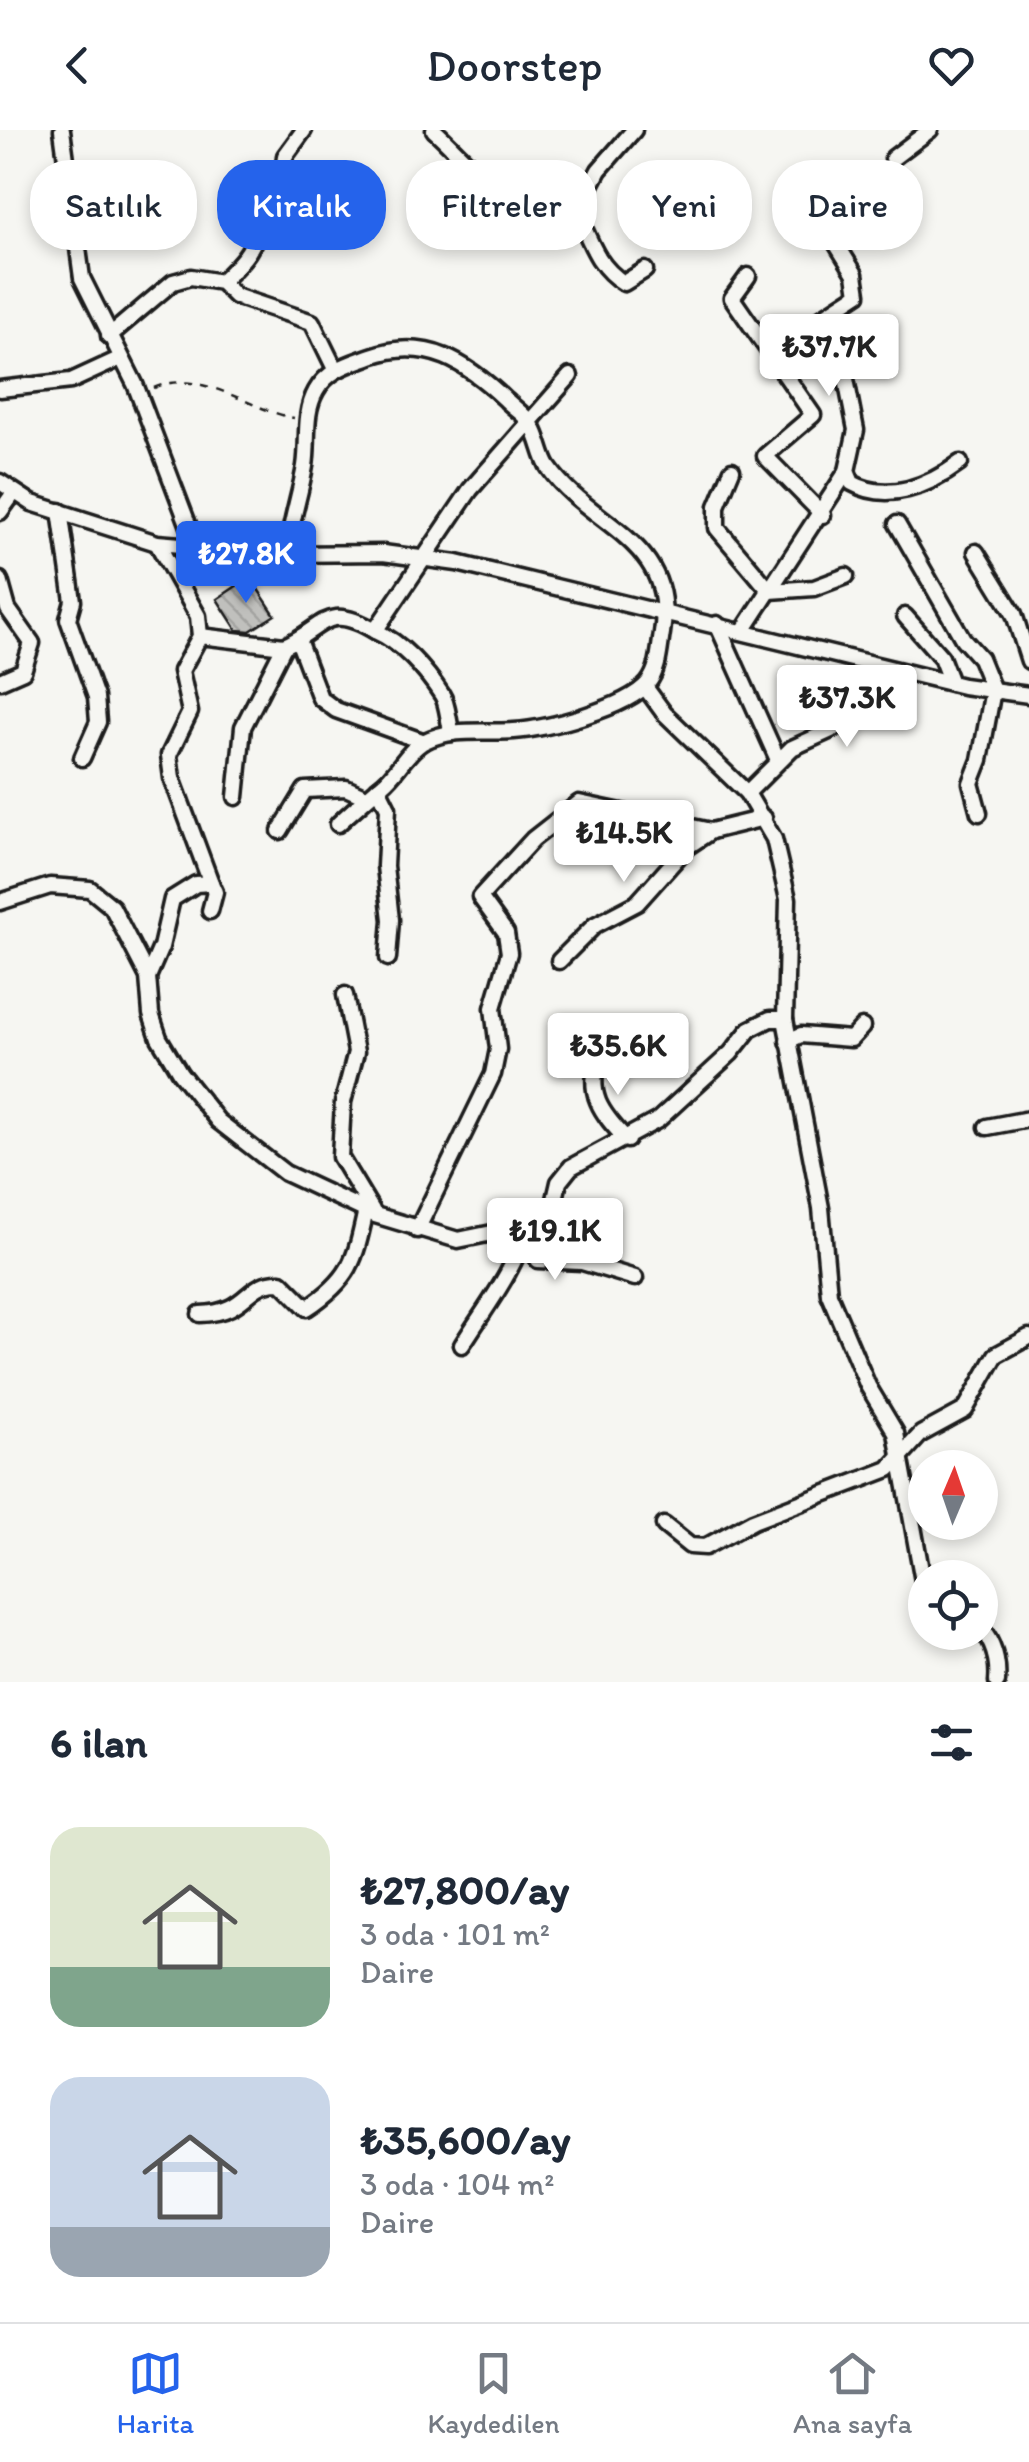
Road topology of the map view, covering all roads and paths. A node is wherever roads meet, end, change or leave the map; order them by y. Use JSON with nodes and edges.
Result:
{"nodes":[{"id":1,"x":62,"y":130,"type":"edge"},
{"id":2,"x":304,"y":130,"type":"edge"},
{"id":3,"x":434,"y":130,"type":"edge"},
{"id":4,"x":634,"y":130,"type":"edge"},
{"id":5,"x":930,"y":130,"type":"edge"},
{"id":6,"x":893,"y":158,"type":"dead end"},
{"id":7,"x":465,"y":160,"type":"edge"},
{"id":8,"x":597,"y":172,"type":"edge"},
{"id":9,"x":595,"y":250,"type":"edge"},
{"id":10,"x":840,"y":250,"type":"edge"},
{"id":11,"x":645,"y":270,"type":"dead end"},
{"id":12,"x":748,"y":276,"type":"dead end"},
{"id":13,"x":220,"y":282,"type":"junction"},
{"id":14,"x":109,"y":336,"type":"junction"},
{"id":15,"x":769,"y":352,"type":"junction"},
{"id":16,"x":121,"y":358,"type":"junction"},
{"id":17,"x":335,"y":369,"type":"junction"},
{"id":18,"x":570,"y":376,"type":"dead end"},
{"id":19,"x":846,"y":379,"type":"dead end"},
{"id":20,"x":0,"y":389,"type":"edge"},
{"id":21,"x":139,"y":395,"type":"junction"},
{"id":22,"x":307,"y":420,"type":"junction"},
{"id":23,"x":532,"y":424,"type":"junction"},
{"id":24,"x":960,"y":463,"type":"dead end"},
{"id":25,"x":732,"y":470,"type":"dead end"},
{"id":26,"x":847,"y":472,"type":"junction"},
{"id":27,"x":0,"y":482,"type":"edge"},
{"id":28,"x":13,"y":494,"type":"junction"},
{"id":29,"x":60,"y":511,"type":"junction"},
{"id":30,"x":0,"y":512,"type":"edge"},
{"id":31,"x":823,"y":514,"type":"junction"},
{"id":32,"x":897,"y":524,"type":"dead end"},
{"id":33,"x":157,"y":543,"type":"junction"},
{"id":34,"x":196,"y":546,"type":"junction"},
{"id":35,"x":976,"y":552,"type":"dead end"},
{"id":36,"x":287,"y":554,"type":"junction"},
{"id":37,"x":424,"y":560,"type":"junction"},
{"id":38,"x":846,"y":576,"type":"dead end"},
{"id":39,"x":0,"y":580,"type":"edge"},
{"id":40,"x":770,"y":591,"type":"junction"},
{"id":41,"x":666,"y":610,"type":"junction"},
{"id":42,"x":905,"y":616,"type":"dead end"},
{"id":43,"x":718,"y":624,"type":"junction"},
{"id":44,"x":376,"y":631,"type":"junction"},
{"id":45,"x":743,"y":631,"type":"junction"},
{"id":46,"x":200,"y":636,"type":"junction"},
{"id":47,"x":291,"y":643,"type":"junction"},
{"id":48,"x":1029,"y":661,"type":"edge"},
{"id":49,"x":872,"y":664,"type":"junction"},
{"id":50,"x":0,"y":681,"type":"edge"},
{"id":51,"x":951,"y":684,"type":"junction"},
{"id":52,"x":645,"y":687,"type":"junction"},
{"id":53,"x":993,"y":690,"type":"junction"},
{"id":54,"x":1029,"y":695,"type":"edge"},
{"id":55,"x":452,"y":733,"type":"junction"},
{"id":56,"x":422,"y":742,"type":"junction"},
{"id":57,"x":82,"y":758,"type":"dead end"},
{"id":58,"x":778,"y":760,"type":"junction"},
{"id":59,"x":372,"y":793,"type":"junction"},
{"id":60,"x":747,"y":793,"type":"junction"},
{"id":61,"x":236,"y":798,"type":"dead end"},
{"id":62,"x":979,"y":814,"type":"dead end"},
{"id":63,"x":764,"y":818,"type":"junction"},
{"id":64,"x":338,"y":824,"type":"dead end"},
{"id":65,"x":711,"y":830,"type":"junction"},
{"id":66,"x":280,"y":831,"type":"dead end"},
{"id":67,"x":212,"y":883,"type":"junction"},
{"id":68,"x":0,"y":902,"type":"edge"},
{"id":69,"x":210,"y":911,"type":"dead end"},
{"id":70,"x":388,"y":958,"type":"dead end"},
{"id":71,"x":559,"y":961,"type":"dead end"},
{"id":72,"x":148,"y":978,"type":"junction"},
{"id":73,"x":345,"y":994,"type":"dead end"},
{"id":74,"x":785,"y":1019,"type":"junction"},
{"id":75,"x":862,"y":1027,"type":"dead end"},
{"id":76,"x":788,"y":1041,"type":"junction"},
{"id":77,"x":600,"y":1054,"type":"dead end"},
{"id":78,"x":1029,"y":1119,"type":"edge"},
{"id":79,"x":987,"y":1128,"type":"dead end"},
{"id":80,"x":627,"y":1140,"type":"junction"},
{"id":81,"x":371,"y":1212,"type":"junction"},
{"id":82,"x":527,"y":1226,"type":"junction"},
{"id":83,"x":417,"y":1230,"type":"junction"},
{"id":84,"x":635,"y":1278,"type":"dead end"},
{"id":85,"x":200,"y":1314,"type":"dead end"},
{"id":86,"x":1029,"y":1337,"type":"edge"},
{"id":87,"x":462,"y":1344,"type":"dead end"},
{"id":88,"x":902,"y":1450,"type":"junction"},
{"id":89,"x":664,"y":1526,"type":"dead end"},
{"id":90,"x":920,"y":1560,"type":"edge"},
{"id":91,"x":990,"y":1650,"type":"edge"},
{"id":92,"x":997,"y":1682,"type":"edge"}],
"edges":[{"from":1,"to":14,"type":"street"},
{"from":2,"to":13,"type":"street"},
{"from":3,"to":7,"type":"street"},
{"from":4,"to":8,"type":"street"},
{"from":5,"to":6,"type":"street"},
{"from":9,"to":11,"type":"street"},
{"from":10,"to":15,"type":"street"},
{"from":12,"to":15,"type":"street"},
{"from":13,"to":14,"type":"street"},
{"from":13,"to":17,"type":"street"},
{"from":14,"to":16,"type":"street"},
{"from":15,"to":31,"type":"street"},
{"from":16,"to":20,"type":"street"},
{"from":16,"to":21,"type":"street"},
{"from":17,"to":22,"type":"street"},
{"from":17,"to":23,"type":"street"},
{"from":18,"to":23,"type":"street"},
{"from":19,"to":26,"type":"street"},
{"from":21,"to":22,"type":"path"},
{"from":21,"to":34,"type":"street"},
{"from":22,"to":36,"type":"street"},
{"from":23,"to":37,"type":"street"},
{"from":23,"to":41,"type":"street"},
{"from":24,"to":26,"type":"street"},
{"from":25,"to":40,"type":"street"},
{"from":26,"to":31,"type":"street"},
{"from":27,"to":28,"type":"street"},
{"from":28,"to":29,"type":"street"},
{"from":28,"to":30,"type":"street"},
{"from":29,"to":33,"type":"street"},
{"from":29,"to":57,"type":"street"},
{"from":31,"to":40,"type":"street"},
{"from":32,"to":53,"type":"street"},
{"from":33,"to":34,"type":"street"},
{"from":33,"to":46,"type":"street"},
{"from":34,"to":36,"type":"street"},
{"from":35,"to":48,"type":"street"},
{"from":36,"to":37,"type":"street"},
{"from":37,"to":41,"type":"street"},
{"from":37,"to":44,"type":"street"},
{"from":38,"to":40,"type":"street"},
{"from":39,"to":50,"type":"street"},
{"from":40,"to":45,"type":"street"},
{"from":41,"to":43,"type":"street"},
{"from":41,"to":52,"type":"street"},
{"from":42,"to":51,"type":"street"},
{"from":43,"to":45,"type":"street"},
{"from":43,"to":58,"type":"street"},
{"from":44,"to":47,"type":"street"},
{"from":44,"to":55,"type":"street"},
{"from":45,"to":49,"type":"street"},
{"from":46,"to":47,"type":"street"},
{"from":46,"to":67,"type":"street"},
{"from":47,"to":56,"type":"street"},
{"from":47,"to":61,"type":"street"},
{"from":49,"to":51,"type":"street"},
{"from":49,"to":58,"type":"street"},
{"from":51,"to":53,"type":"street"},
{"from":52,"to":55,"type":"street"},
{"from":52,"to":60,"type":"street"},
{"from":53,"to":54,"type":"street"},
{"from":53,"to":62,"type":"street"},
{"from":55,"to":56,"type":"street"},
{"from":56,"to":59,"type":"street"},
{"from":58,"to":60,"type":"street"},
{"from":59,"to":64,"type":"street"},
{"from":59,"to":66,"type":"street"},
{"from":59,"to":70,"type":"street"},
{"from":60,"to":63,"type":"street"},
{"from":63,"to":65,"type":"street"},
{"from":63,"to":74,"type":"street"},
{"from":65,"to":71,"type":"street"},
{"from":65,"to":83,"type":"street"},
{"from":67,"to":69,"type":"street"},
{"from":67,"to":72,"type":"street"},
{"from":68,"to":72,"type":"street"},
{"from":72,"to":81,"type":"street"},
{"from":73,"to":81,"type":"street"},
{"from":74,"to":76,"type":"street"},
{"from":74,"to":80,"type":"street"},
{"from":75,"to":76,"type":"street"},
{"from":76,"to":88,"type":"street"},
{"from":77,"to":80,"type":"street"},
{"from":78,"to":79,"type":"street"},
{"from":80,"to":82,"type":"street"},
{"from":81,"to":83,"type":"street"},
{"from":81,"to":85,"type":"street"},
{"from":82,"to":83,"type":"street"},
{"from":82,"to":84,"type":"street"},
{"from":82,"to":87,"type":"street"},
{"from":86,"to":88,"type":"street"},
{"from":88,"to":89,"type":"street"},
{"from":88,"to":90,"type":"street"},
{"from":91,"to":92,"type":"street"}]}
